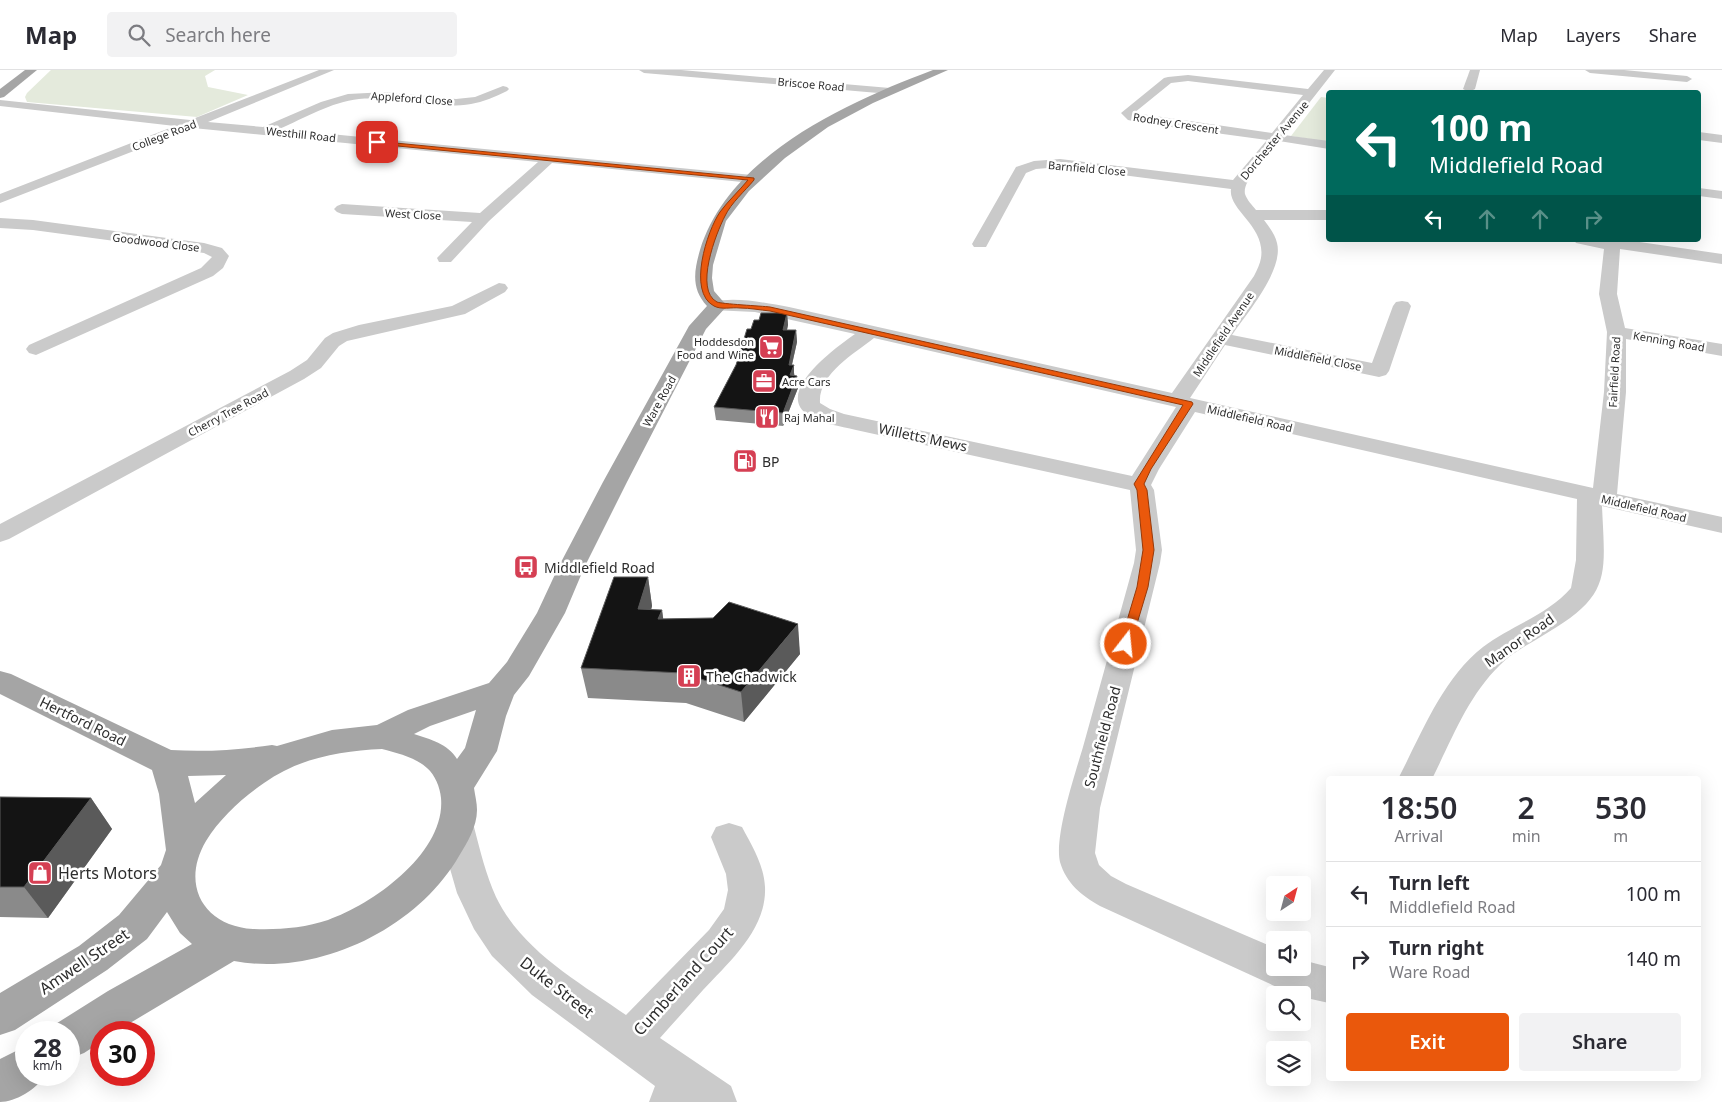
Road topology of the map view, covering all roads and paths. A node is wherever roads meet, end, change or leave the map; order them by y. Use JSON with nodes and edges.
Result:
{"nodes":[{"id":1,"x":32,"y":70,"type":"edge"},
{"id":2,"x":329,"y":70,"type":"edge"},
{"id":3,"x":644,"y":70,"type":"edge"},
{"id":4,"x":943,"y":70,"type":"edge"},
{"id":5,"x":1330,"y":70,"type":"edge"},
{"id":6,"x":1475,"y":70,"type":"edge"},
{"id":7,"x":1594,"y":70,"type":"edge"},
{"id":8,"x":1687,"y":79,"type":"dead end"},
{"id":9,"x":1601,"y":83,"type":"dead end"},
{"id":10,"x":503,"y":89,"type":"dead end"},
{"id":11,"x":1469,"y":89,"type":"dead end"},
{"id":12,"x":890,"y":91,"type":"junction"},
{"id":13,"x":1312,"y":93,"type":"junction"},
{"id":14,"x":0,"y":95,"type":"edge"},
{"id":15,"x":1326,"y":95,"type":"edge"},
{"id":16,"x":0,"y":103,"type":"edge"},
{"id":17,"x":195,"y":123,"type":"junction"},
{"id":18,"x":265,"y":130,"type":"junction"},
{"id":19,"x":1701,"y":136,"type":"edge"},
{"id":20,"x":1275,"y":137,"type":"junction"},
{"id":21,"x":1722,"y":139,"type":"edge"},
{"id":22,"x":1326,"y":144,"type":"edge"},
{"id":23,"x":548,"y":160,"type":"junction"},
{"id":24,"x":752,"y":179,"type":"junction"},
{"id":25,"x":1237,"y":185,"type":"junction"},
{"id":26,"x":1701,"y":192,"type":"edge"},
{"id":27,"x":1722,"y":195,"type":"edge"},
{"id":28,"x":0,"y":198,"type":"edge"},
{"id":29,"x":342,"y":209,"type":"dead end"},
{"id":30,"x":1254,"y":215,"type":"junction"},
{"id":31,"x":1326,"y":215,"type":"edge"},
{"id":32,"x":484,"y":218,"type":"junction"},
{"id":33,"x":0,"y":223,"type":"edge"},
{"id":34,"x":1613,"y":242,"type":"edge"},
{"id":35,"x":980,"y":244,"type":"dead end"},
{"id":36,"x":445,"y":258,"type":"dead end"},
{"id":37,"x":1722,"y":260,"type":"edge"},
{"id":38,"x":1268,"y":265,"type":"joint"},
{"id":39,"x":499,"y":288,"type":"dead end"},
{"id":40,"x":718,"y":306,"type":"junction"},
{"id":41,"x":1402,"y":306,"type":"dead end"},
{"id":42,"x":871,"y":331,"type":"junction"},
{"id":43,"x":1617,"y":332,"type":"junction"},
{"id":44,"x":1220,"y":338,"type":"junction"},
{"id":45,"x":36,"y":349,"type":"dead end"},
{"id":46,"x":1722,"y":350,"type":"edge"},
{"id":47,"x":1183,"y":403,"type":"junction"},
{"id":48,"x":1139,"y":484,"type":"junction"},
{"id":49,"x":1597,"y":497,"type":"junction"},
{"id":50,"x":1722,"y":525,"type":"edge"},
{"id":51,"x":0,"y":534,"type":"edge"},
{"id":52,"x":0,"y":681,"type":"edge"},
{"id":53,"x":500,"y":691,"type":"junction"},
{"id":54,"x":382,"y":737,"type":"junction"},
{"id":55,"x":290,"y":754,"type":"junction"},
{"id":56,"x":166,"y":762,"type":"junction"},
{"id":57,"x":1417,"y":776,"type":"edge"},
{"id":58,"x":457,"y":786,"type":"junction"},
{"id":59,"x":456,"y":827,"type":"junction"},
{"id":60,"x":729,"y":837,"type":"dead end"},
{"id":61,"x":180,"y":860,"type":"junction"},
{"id":62,"x":230,"y":943,"type":"junction"},
{"id":63,"x":1266,"y":963,"type":"edge"},
{"id":64,"x":1296,"y":976,"type":"edge"},
{"id":65,"x":1326,"y":985,"type":"edge"},
{"id":66,"x":0,"y":1016,"type":"edge"},
{"id":67,"x":80,"y":1032,"type":"edge"},
{"id":68,"x":629,"y":1041,"type":"junction"},
{"id":69,"x":15,"y":1074,"type":"edge"},
{"id":70,"x":0,"y":1084,"type":"edge"},
{"id":71,"x":691,"y":1096,"type":"edge"}],
"edges":[{"from":1,"to":14,"type":"main road"},
{"from":2,"to":17,"type":"street","name":"College Road"},
{"from":3,"to":12,"type":"street","name":"Briscoe Road"},
{"from":4,"to":12,"type":"main road"},
{"from":5,"to":13,"type":"street","name":"Dorchester Avenue"},
{"from":6,"to":11,"type":"street"},
{"from":7,"to":8,"type":"street"},
{"from":7,"to":9,"type":"street"},
{"from":10,"to":18,"type":"street","name":"Appleford Close"},
{"from":12,"to":24,"type":"main road"},
{"from":13,"to":15,"type":"street"},
{"from":13,"to":20,"type":"street","name":"Dorchester Avenue"},
{"from":13,"to":20,"type":"street","name":"Rodney Crescent"},
{"from":16,"to":17,"type":"street","name":"Westhill Road"},
{"from":17,"to":18,"type":"street","name":"Westhill Road"},
{"from":17,"to":28,"type":"street","name":"College Road"},
{"from":18,"to":23,"type":"street","name":"Westhill Road"},
{"from":19,"to":21,"type":"street"},
{"from":20,"to":22,"type":"street"},
{"from":20,"to":25,"type":"street","name":"Dorchester Avenue"},
{"from":23,"to":24,"type":"street","name":"Westhill Road"},
{"from":23,"to":32,"type":"street"},
{"from":24,"to":40,"type":"main road"},
{"from":25,"to":30,"type":"street","name":"Dorchester Avenue"},
{"from":25,"to":35,"type":"street","name":"Barnfield Close"},
{"from":26,"to":27,"type":"street"},
{"from":29,"to":32,"type":"street","name":"West Close"},
{"from":30,"to":31,"type":"street"},
{"from":30,"to":38,"type":"street","name":"Dorchester Avenue"},
{"from":32,"to":36,"type":"street"},
{"from":33,"to":45,"type":"street","name":"Goodwood Close"},
{"from":34,"to":37,"type":"street"},
{"from":34,"to":43,"type":"street","name":"Fairfield Road"},
{"from":38,"to":44,"type":"street","name":"Middlefield Avenue"},
{"from":39,"to":51,"type":"street","name":"Cherry Tree Road"},
{"from":40,"to":42,"type":"street","name":"Middlefield Road"},
{"from":40,"to":53,"type":"main road","name":"Ware Road"},
{"from":41,"to":44,"type":"street","name":"Middlefield Close"},
{"from":42,"to":47,"type":"street","name":"Middlefield Road"},
{"from":42,"to":48,"type":"street","name":"Willetts Mews"},
{"from":43,"to":46,"type":"street","name":"Kenning Road"},
{"from":43,"to":49,"type":"street","name":"Fairfield Road"},
{"from":44,"to":47,"type":"street","name":"Middlefield Avenue"},
{"from":47,"to":48,"type":"street"},
{"from":47,"to":49,"type":"street","name":"Middlefield Road"},
{"from":48,"to":63,"type":"street","name":"Southfield Road"},
{"from":49,"to":50,"type":"street","name":"Middlefield Road"},
{"from":49,"to":57,"type":"street","name":"Manor Road"},
{"from":52,"to":56,"type":"main road","name":"Hertford Road"},
{"from":53,"to":54,"type":"main road"},
{"from":53,"to":58,"type":"main road","name":"Ware Road"},
{"from":54,"to":55,"type":"main road"},
{"from":54,"to":58,"type":"main road"},
{"from":55,"to":56,"type":"main road","name":"Hertford Road"},
{"from":55,"to":61,"type":"main road","name":"Amwell Street"},
{"from":56,"to":61,"type":"main road"},
{"from":58,"to":59,"type":"main road"},
{"from":59,"to":62,"type":"main road"},
{"from":59,"to":68,"type":"street","name":"Duke Street"},
{"from":60,"to":68,"type":"street","name":"Cumberland Court"},
{"from":61,"to":62,"type":"main road"},
{"from":61,"to":66,"type":"main road","name":"Amwell Street"},
{"from":62,"to":67,"type":"main road"},
{"from":64,"to":65,"type":"street","name":"Southfield Road"},
{"from":68,"to":71,"type":"street","name":"Duke Street"},
{"from":69,"to":70,"type":"main road"}]}
